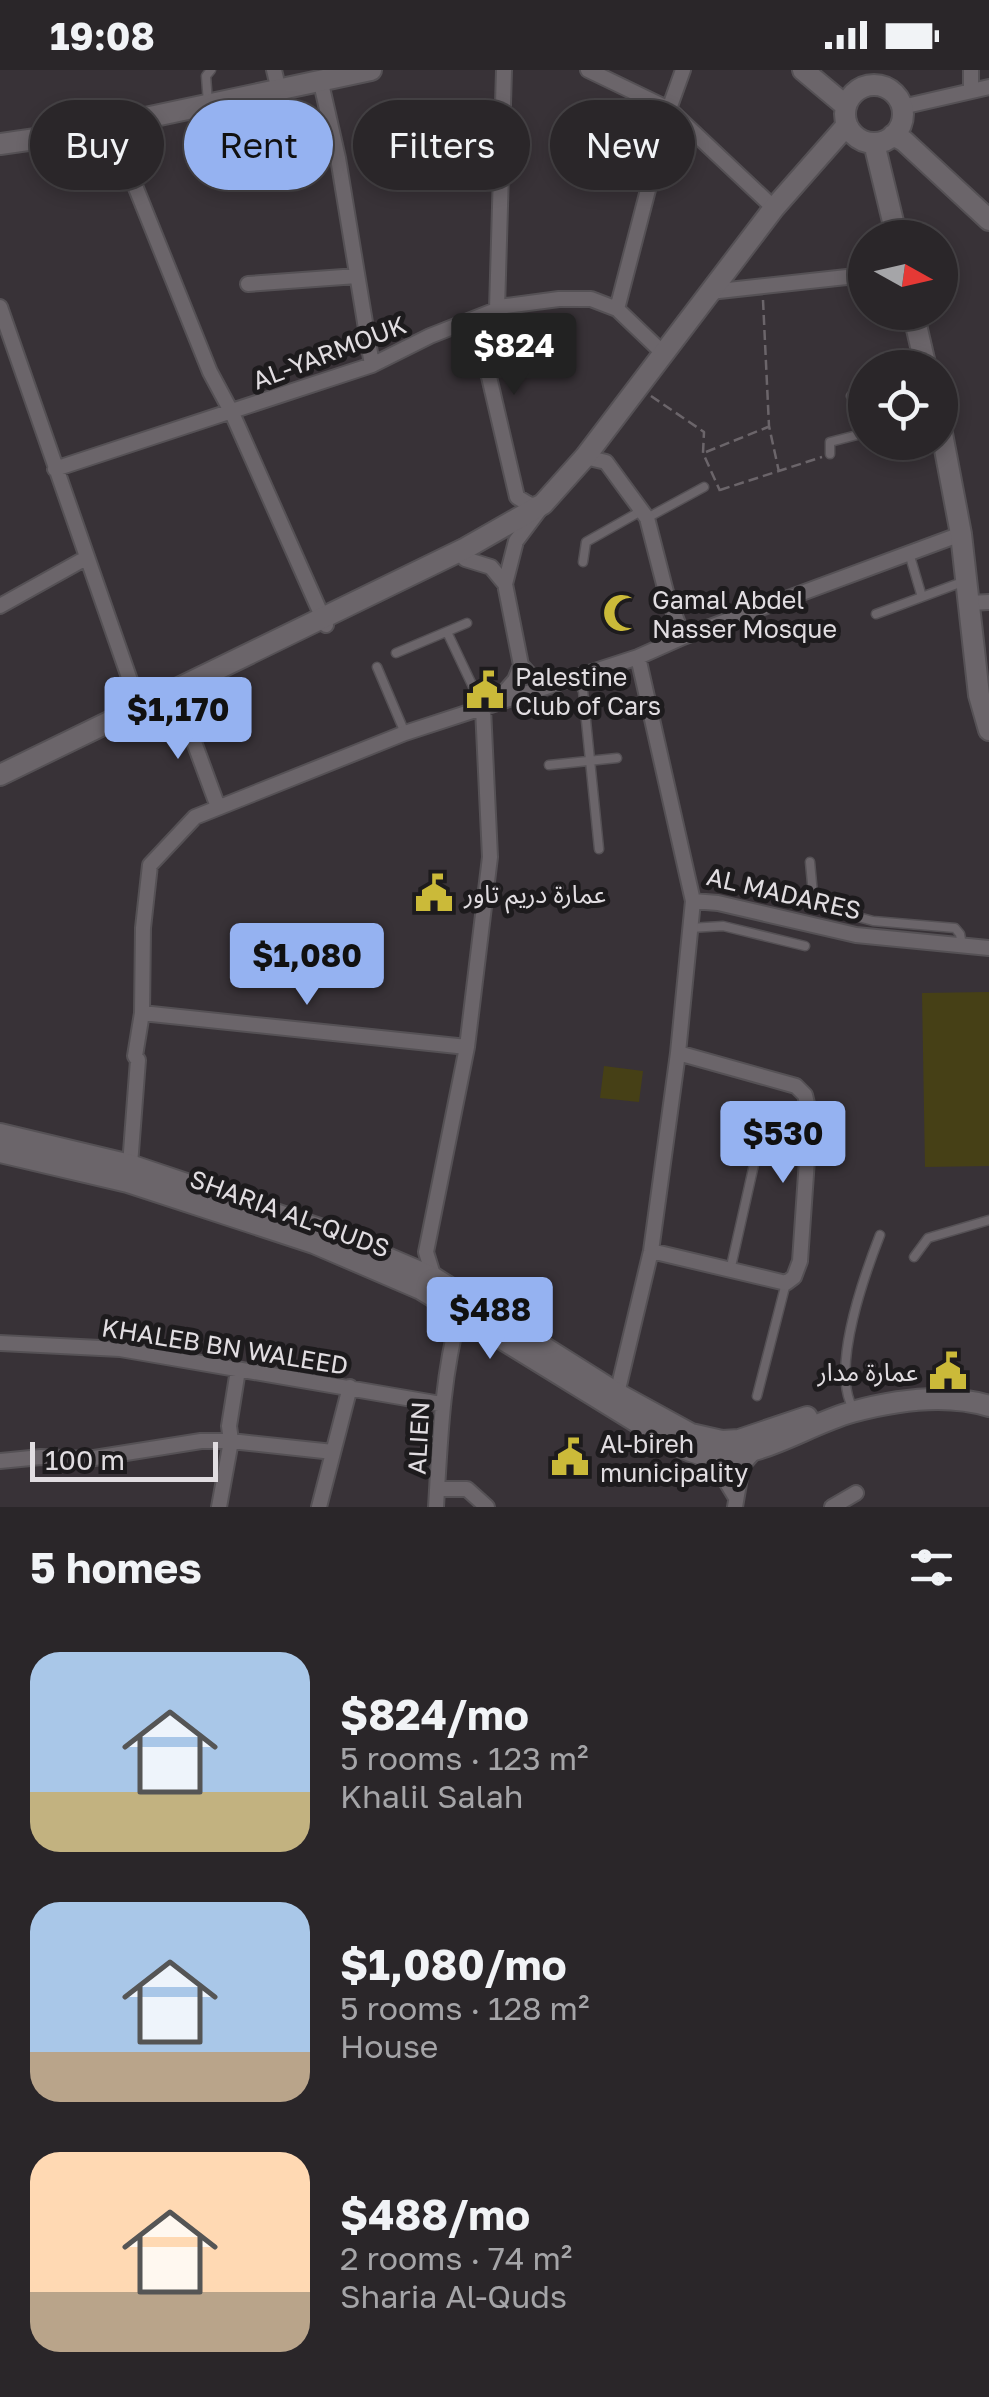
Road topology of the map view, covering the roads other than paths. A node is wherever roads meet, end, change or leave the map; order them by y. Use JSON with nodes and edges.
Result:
{"nodes":[{"id":1,"x":211,"y":70,"type":"edge"},
{"id":2,"x":274,"y":70,"type":"edge"},
{"id":3,"x":371,"y":70,"type":"edge"},
{"id":4,"x":504,"y":70,"type":"edge"},
{"id":5,"x":588,"y":70,"type":"edge"},
{"id":6,"x":683,"y":70,"type":"edge"},
{"id":7,"x":803,"y":70,"type":"edge"},
{"id":8,"x":970,"y":70,"type":"edge"},
{"id":9,"x":863,"y":78,"type":"edge"},
{"id":10,"x":321,"y":83,"type":"junction"},
{"id":11,"x":989,"y":86,"type":"edge"},
{"id":12,"x":971,"y":90,"type":"junction"},
{"id":13,"x":279,"y":91,"type":"junction"},
{"id":14,"x":208,"y":100,"type":"edge"},
{"id":15,"x":230,"y":100,"type":"edge"},
{"id":16,"x":650,"y":100,"type":"edge"},
{"id":17,"x":672,"y":100,"type":"edge"},
{"id":18,"x":846,"y":116,"type":"junction"},
{"id":19,"x":893,"y":127,"type":"junction"},
{"id":20,"x":695,"y":134,"type":"edge"},
{"id":21,"x":30,"y":139,"type":"edge"},
{"id":22,"x":0,"y":144,"type":"edge"},
{"id":23,"x":137,"y":190,"type":"edge"},
{"id":24,"x":648,"y":190,"type":"edge"},
{"id":25,"x":989,"y":203,"type":"edge"},
{"id":26,"x":774,"y":208,"type":"junction"},
{"id":27,"x":896,"y":220,"type":"edge"},
{"id":28,"x":989,"y":220,"type":"edge"},
{"id":29,"x":357,"y":276,"type":"junction"},
{"id":30,"x":848,"y":277,"type":"edge"},
{"id":31,"x":248,"y":284,"type":"dead end"},
{"id":32,"x":710,"y":292,"type":"junction"},
{"id":33,"x":0,"y":307,"type":"edge"},
{"id":34,"x":496,"y":309,"type":"junction"},
{"id":35,"x":618,"y":309,"type":"junction"},
{"id":36,"x":476,"y":321,"type":"junction"},
{"id":37,"x":663,"y":353,"type":"junction"},
{"id":38,"x":372,"y":365,"type":"junction"},
{"id":39,"x":232,"y":413,"type":"junction"},
{"id":40,"x":848,"y":437,"type":"edge"},
{"id":41,"x":830,"y":454,"type":"road end"},
{"id":42,"x":585,"y":457,"type":"junction"},
{"id":43,"x":942,"y":460,"type":"edge"},
{"id":44,"x":947,"y":460,"type":"edge"},
{"id":45,"x":55,"y":469,"type":"junction"},
{"id":46,"x":513,"y":484,"type":"junction"},
{"id":47,"x":704,"y":487,"type":"road end"},
{"id":48,"x":543,"y":504,"type":"junction"},
{"id":49,"x":644,"y":514,"type":"junction"},
{"id":50,"x":511,"y":522,"type":"junction"},
{"id":51,"x":961,"y":534,"type":"junction"},
{"id":52,"x":909,"y":553,"type":"junction"},
{"id":53,"x":86,"y":558,"type":"junction"},
{"id":54,"x":465,"y":559,"type":"junction"},
{"id":55,"x":583,"y":562,"type":"dead end"},
{"id":56,"x":968,"y":580,"type":"junction"},
{"id":57,"x":506,"y":584,"type":"junction"},
{"id":58,"x":922,"y":597,"type":"junction"},
{"id":59,"x":980,"y":602,"type":"edge"},
{"id":60,"x":0,"y":606,"type":"edge"},
{"id":61,"x":876,"y":614,"type":"dead end"},
{"id":62,"x":324,"y":622,"type":"junction"},
{"id":63,"x":466,"y":623,"type":"dead end"},
{"id":64,"x":447,"y":632,"type":"junction"},
{"id":65,"x":683,"y":637,"type":"junction"},
{"id":66,"x":396,"y":653,"type":"dead end"},
{"id":67,"x":638,"y":658,"type":"junction"},
{"id":68,"x":521,"y":666,"type":"junction"},
{"id":69,"x":377,"y":667,"type":"dead end"},
{"id":70,"x":576,"y":679,"type":"junction"},
{"id":71,"x":554,"y":684,"type":"junction"},
{"id":72,"x":173,"y":694,"type":"junction"},
{"id":73,"x":489,"y":706,"type":"junction"},
{"id":74,"x":142,"y":709,"type":"junction"},
{"id":75,"x":989,"y":730,"type":"edge"},
{"id":76,"x":404,"y":734,"type":"junction"},
{"id":77,"x":617,"y":758,"type":"dead end"},
{"id":78,"x":590,"y":761,"type":"junction"},
{"id":79,"x":549,"y":765,"type":"dead end"},
{"id":80,"x":0,"y":776,"type":"edge"},
{"id":81,"x":0,"y":786,"type":"edge"},
{"id":82,"x":218,"y":808,"type":"junction"},
{"id":83,"x":599,"y":849,"type":"dead end"},
{"id":84,"x":810,"y":862,"type":"dead end"},
{"id":85,"x":693,"y":901,"type":"junction"},
{"id":86,"x":690,"y":928,"type":"junction"},
{"id":87,"x":804,"y":946,"type":"dead end"},
{"id":88,"x":962,"y":946,"type":"junction"},
{"id":89,"x":989,"y":948,"type":"edge"},
{"id":90,"x":142,"y":1013,"type":"junction"},
{"id":91,"x":467,"y":1047,"type":"junction"},
{"id":92,"x":678,"y":1053,"type":"junction"},
{"id":93,"x":0,"y":1134,"type":"edge"},
{"id":94,"x":0,"y":1152,"type":"edge"},
{"id":95,"x":754,"y":1160,"type":"dead end"},
{"id":96,"x":129,"y":1173,"type":"junction"},
{"id":97,"x":989,"y":1220,"type":"edge"},
{"id":98,"x":880,"y":1235,"type":"dead end"},
{"id":99,"x":426,"y":1252,"type":"junction"},
{"id":100,"x":651,"y":1252,"type":"junction"},
{"id":101,"x":914,"y":1257,"type":"dead end"},
{"id":102,"x":405,"y":1265,"type":"junction"},
{"id":103,"x":730,"y":1270,"type":"junction"},
{"id":104,"x":434,"y":1278,"type":"junction"},
{"id":105,"x":786,"y":1283,"type":"junction"},
{"id":106,"x":461,"y":1306,"type":"junction"},
{"id":107,"x":0,"y":1343,"type":"edge"},
{"id":108,"x":238,"y":1370,"type":"junction"},
{"id":109,"x":350,"y":1388,"type":"junction"},
{"id":110,"x":989,"y":1394,"type":"edge"},
{"id":111,"x":757,"y":1396,"type":"dead end"},
{"id":112,"x":614,"y":1400,"type":"junction"},
{"id":113,"x":850,"y":1402,"type":"junction"},
{"id":114,"x":442,"y":1404,"type":"junction"},
{"id":115,"x":989,"y":1406,"type":"edge"},
{"id":116,"x":232,"y":1441,"type":"junction"},
{"id":117,"x":755,"y":1451,"type":"junction"},
{"id":118,"x":334,"y":1452,"type":"junction"},
{"id":119,"x":701,"y":1455,"type":"junction"},
{"id":120,"x":0,"y":1461,"type":"edge"},
{"id":121,"x":437,"y":1489,"type":"junction"},
{"id":122,"x":856,"y":1493,"type":"dead end"},
{"id":123,"x":735,"y":1502,"type":"edge"},
{"id":124,"x":218,"y":1507,"type":"edge"},
{"id":125,"x":319,"y":1507,"type":"edge"},
{"id":126,"x":436,"y":1507,"type":"edge"},
{"id":127,"x":487,"y":1507,"type":"edge"},
{"id":128,"x":832,"y":1507,"type":"edge"}],
"edges":[{"from":1,"to":14,"type":"lane"},
{"from":2,"to":13,"type":"street"},
{"from":3,"to":10,"type":"main road"},
{"from":4,"to":34,"type":"street"},
{"from":5,"to":16,"type":"street"},
{"from":6,"to":17,"type":"street"},
{"from":7,"to":18,"type":"main road"},
{"from":8,"to":12,"type":"street"},
{"from":9,"to":18,"type":"main road"},
{"from":9,"to":19,"type":"main road"},
{"from":10,"to":13,"type":"main road"},
{"from":10,"to":29,"type":"street"},
{"from":11,"to":12,"type":"street"},
{"from":12,"to":19,"type":"street"},
{"from":13,"to":15,"type":"main road"},
{"from":18,"to":19,"type":"main road"},
{"from":18,"to":26,"type":"main road"},
{"from":19,"to":25,"type":"main road"},
{"from":19,"to":27,"type":"main road"},
{"from":19,"to":28,"type":"main road"},
{"from":20,"to":26,"type":"street"},
{"from":21,"to":22,"type":"main road"},
{"from":23,"to":39,"type":"street"},
{"from":24,"to":35,"type":"street"},
{"from":26,"to":32,"type":"main road"},
{"from":29,"to":31,"type":"street"},
{"from":29,"to":38,"type":"street"},
{"from":30,"to":32,"type":"street"},
{"from":32,"to":37,"type":"main road"},
{"from":33,"to":45,"type":"street"},
{"from":34,"to":35,"type":"street","name":"AL-YARMOUK"},
{"from":34,"to":36,"type":"street","name":"AL-YARMOUK"},
{"from":35,"to":37,"type":"street"},
{"from":36,"to":38,"type":"street","name":"AL-YARMOUK"},
{"from":36,"to":46,"type":"street"},
{"from":37,"to":42,"type":"main road"},
{"from":38,"to":39,"type":"street","name":"AL-YARMOUK"},
{"from":39,"to":45,"type":"street","name":"AL-YARMOUK"},
{"from":39,"to":62,"type":"street"},
{"from":40,"to":41,"type":"lane"},
{"from":42,"to":48,"type":"main road"},
{"from":42,"to":49,"type":"street"},
{"from":43,"to":51,"type":"lane"},
{"from":44,"to":51,"type":"main road"},
{"from":45,"to":53,"type":"street"},
{"from":46,"to":48,"type":"street"},
{"from":46,"to":50,"type":"street"},
{"from":47,"to":49,"type":"lane"},
{"from":48,"to":50,"type":"main road"},
{"from":48,"to":57,"type":"street"},
{"from":49,"to":55,"type":"lane"},
{"from":49,"to":65,"type":"street"},
{"from":50,"to":54,"type":"main road"},
{"from":50,"to":62,"type":"main road"},
{"from":51,"to":52,"type":"street"},
{"from":51,"to":56,"type":"main road"},
{"from":52,"to":58,"type":"lane"},
{"from":52,"to":65,"type":"street"},
{"from":53,"to":60,"type":"street"},
{"from":53,"to":74,"type":"street"},
{"from":54,"to":57,"type":"street"},
{"from":54,"to":62,"type":"main road"},
{"from":56,"to":58,"type":"lane"},
{"from":56,"to":59,"type":"main road"},
{"from":57,"to":68,"type":"street"},
{"from":58,"to":61,"type":"lane"},
{"from":59,"to":75,"type":"main road"},
{"from":62,"to":72,"type":"main road"},
{"from":63,"to":64,"type":"lane"},
{"from":64,"to":66,"type":"lane"},
{"from":64,"to":73,"type":"lane"},
{"from":65,"to":67,"type":"street"},
{"from":67,"to":70,"type":"street"},
{"from":67,"to":85,"type":"street","name":"AL MADARES"},
{"from":68,"to":71,"type":"street"},
{"from":68,"to":73,"type":"street"},
{"from":69,"to":76,"type":"lane"},
{"from":70,"to":71,"type":"street"},
{"from":70,"to":78,"type":"lane"},
{"from":71,"to":73,"type":"street"},
{"from":72,"to":74,"type":"main road"},
{"from":72,"to":82,"type":"street"},
{"from":73,"to":76,"type":"street"},
{"from":73,"to":91,"type":"street"},
{"from":74,"to":80,"type":"main road"},
{"from":74,"to":81,"type":"main road"},
{"from":76,"to":82,"type":"street"},
{"from":77,"to":78,"type":"lane"},
{"from":78,"to":79,"type":"lane"},
{"from":78,"to":83,"type":"lane"},
{"from":82,"to":90,"type":"street"},
{"from":84,"to":88,"type":"lane"},
{"from":85,"to":86,"type":"street"},
{"from":85,"to":88,"type":"street","name":"AL MADARES"},
{"from":86,"to":87,"type":"lane"},
{"from":86,"to":92,"type":"street"},
{"from":88,"to":89,"type":"street","name":"AL MADARES"},
{"from":90,"to":91,"type":"street"},
{"from":90,"to":96,"type":"street"},
{"from":91,"to":99,"type":"street"},
{"from":92,"to":100,"type":"street"},
{"from":92,"to":105,"type":"street"},
{"from":93,"to":96,"type":"main road","name":"SHARIA AL-QUDS"},
{"from":94,"to":96,"type":"main road","name":"SHARIA AL-QUDS"},
{"from":95,"to":103,"type":"lane"},
{"from":96,"to":102,"type":"main road","name":"SHARIA AL-QUDS"},
{"from":96,"to":106,"type":"main road","name":"SHARIA AL-QUDS"},
{"from":97,"to":101,"type":"lane"},
{"from":98,"to":113,"type":"lane"},
{"from":99,"to":102,"type":"street"},
{"from":99,"to":104,"type":"street"},
{"from":100,"to":103,"type":"street"},
{"from":100,"to":112,"type":"street"},
{"from":102,"to":104,"type":"main road","name":"SHARIA AL-QUDS"},
{"from":103,"to":105,"type":"street"},
{"from":104,"to":106,"type":"main road","name":"SHARIA AL-QUDS"},
{"from":105,"to":111,"type":"lane"},
{"from":106,"to":112,"type":"main road","name":"SHARIA AL-QUDS"},
{"from":106,"to":114,"type":"street","name":"ALIEN"},
{"from":107,"to":108,"type":"street","name":"KHALEB BN WALEED"},
{"from":108,"to":109,"type":"street","name":"KHALEB BN WALEED"},
{"from":108,"to":116,"type":"street"},
{"from":109,"to":114,"type":"street","name":"KHALEB BN WALEED"},
{"from":109,"to":118,"type":"street"},
{"from":110,"to":113,"type":"main road","name":"SHARIA AL-QUDS"},
{"from":112,"to":113,"type":"main road","name":"SHARIA AL-QUDS"},
{"from":112,"to":119,"type":"main road","name":"SHARIA AL-QUDS"},
{"from":114,"to":121,"type":"street","name":"ALIEN"},
{"from":115,"to":117,"type":"main road","name":"SHARIA AL-QUDS"},
{"from":116,"to":118,"type":"street"},
{"from":116,"to":120,"type":"street"},
{"from":116,"to":124,"type":"street"},
{"from":117,"to":119,"type":"main road","name":"SHARIA AL-QUDS"},
{"from":117,"to":123,"type":"street"},
{"from":118,"to":125,"type":"street"},
{"from":119,"to":123,"type":"street"},
{"from":121,"to":126,"type":"street","name":"ALIEN"},
{"from":121,"to":127,"type":"street"},
{"from":122,"to":128,"type":"street"}]}
